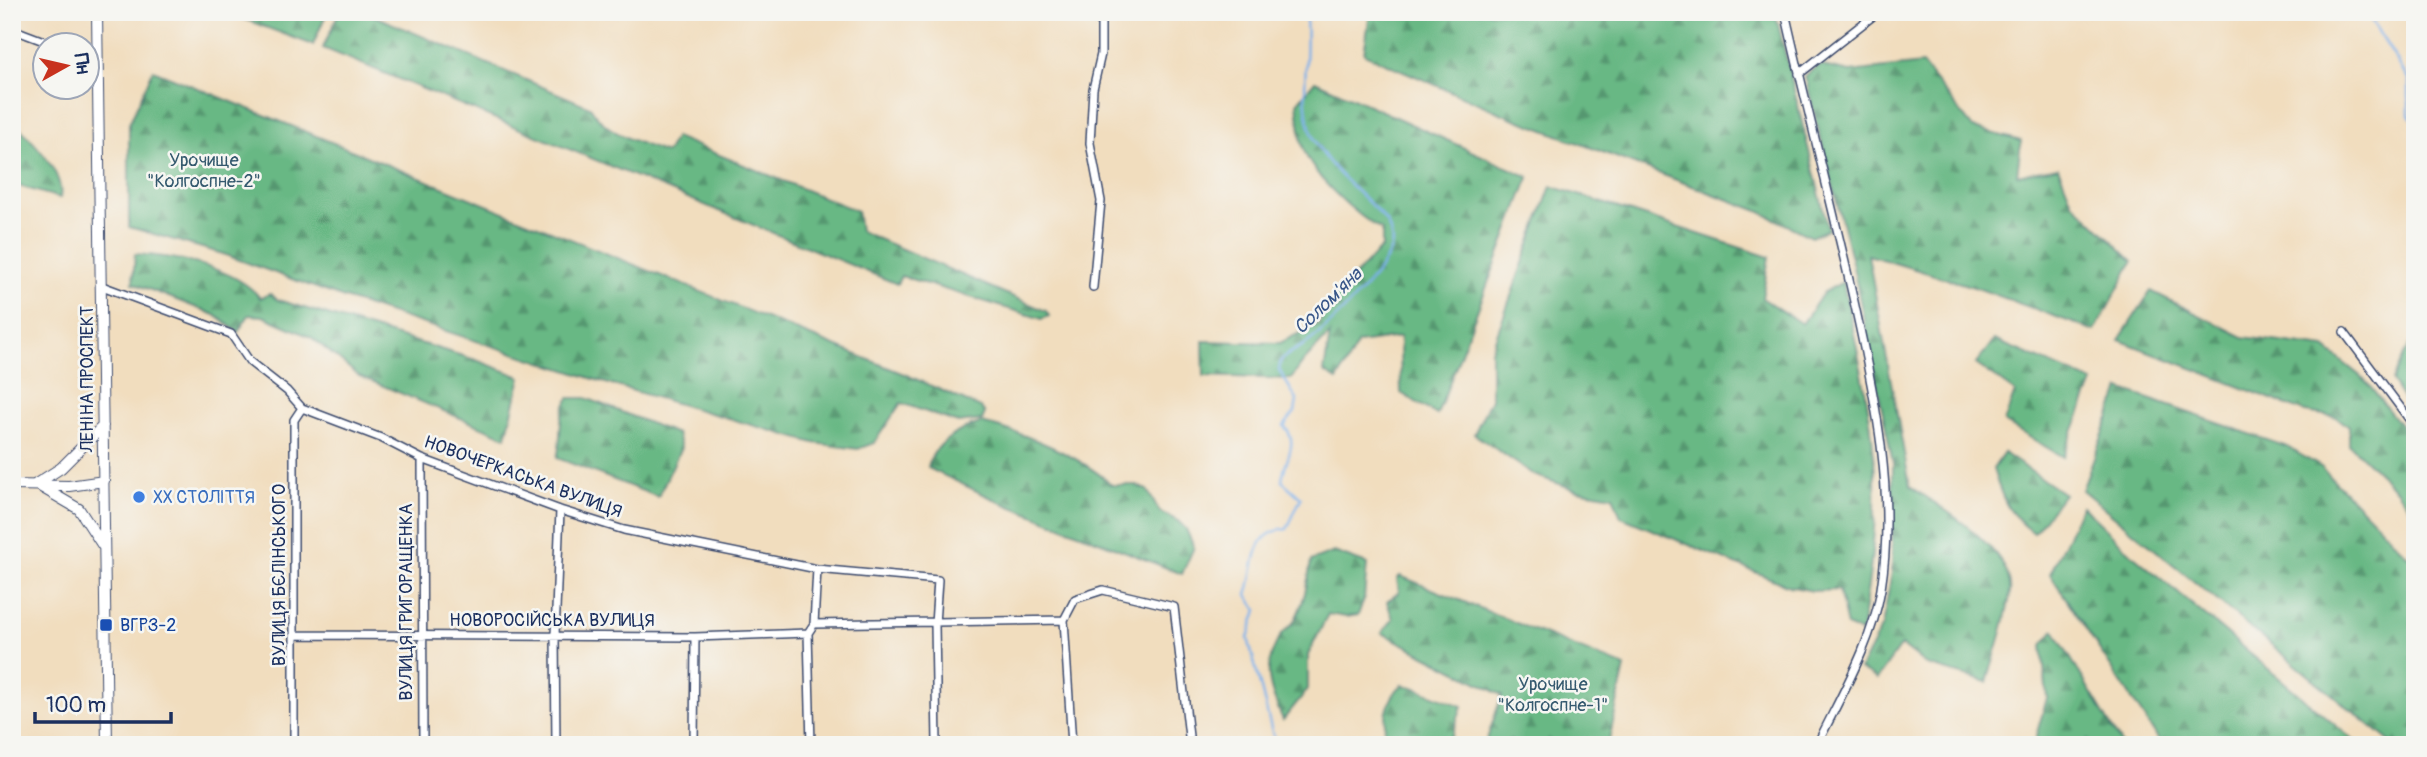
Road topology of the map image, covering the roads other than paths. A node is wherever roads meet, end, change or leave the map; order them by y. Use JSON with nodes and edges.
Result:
{"nodes":[{"id":1,"x":97,"y":12,"type":"edge"},
{"id":2,"x":1101,"y":12,"type":"edge"},
{"id":3,"x":1785,"y":12,"type":"edge"},
{"id":4,"x":1878,"y":12,"type":"edge"},
{"id":5,"x":12,"y":29,"type":"edge"},
{"id":6,"x":95,"y":32,"type":"edge"},
{"id":7,"x":32,"y":37,"type":"edge"},
{"id":8,"x":1799,"y":74,"type":"junction"},
{"id":9,"x":94,"y":102,"type":"edge"},
{"id":10,"x":102,"y":286,"type":"junction"},
{"id":11,"x":1093,"y":287,"type":"dead end"},
{"id":12,"x":2344,"y":331,"type":"dead end"},
{"id":13,"x":302,"y":408,"type":"junction"},
{"id":14,"x":103,"y":426,"type":"junction"},
{"id":15,"x":2415,"y":427,"type":"edge"},
{"id":16,"x":422,"y":459,"type":"junction"},
{"id":17,"x":104,"y":481,"type":"junction"},
{"id":18,"x":36,"y":484,"type":"junction"},
{"id":19,"x":12,"y":485,"type":"edge"},
{"id":20,"x":560,"y":510,"type":"junction"},
{"id":21,"x":106,"y":550,"type":"junction"},
{"id":22,"x":817,"y":569,"type":"junction"},
{"id":23,"x":1064,"y":621,"type":"junction"},
{"id":24,"x":814,"y":624,"type":"junction"},
{"id":25,"x":935,"y":624,"type":"junction"},
{"id":26,"x":808,"y":633,"type":"junction"},
{"id":27,"x":295,"y":635,"type":"junction"},
{"id":28,"x":421,"y":635,"type":"junction"},
{"id":29,"x":555,"y":635,"type":"junction"},
{"id":30,"x":695,"y":637,"type":"junction"},
{"id":31,"x":107,"y":745,"type":"edge"},
{"id":32,"x":294,"y":745,"type":"edge"},
{"id":33,"x":423,"y":745,"type":"edge"},
{"id":34,"x":556,"y":745,"type":"edge"},
{"id":35,"x":694,"y":745,"type":"edge"},
{"id":36,"x":811,"y":745,"type":"edge"},
{"id":37,"x":937,"y":745,"type":"edge"},
{"id":38,"x":1072,"y":745,"type":"edge"},
{"id":39,"x":1190,"y":745,"type":"edge"},
{"id":40,"x":1817,"y":745,"type":"edge"}],
"edges":[{"from":1,"to":6,"type":"main road","name":"ЛЕНІНА ПРОСПЕКТ"},
{"from":2,"to":11,"type":"street"},
{"from":3,"to":8,"type":"street"},
{"from":4,"to":8,"type":"street"},
{"from":5,"to":7,"type":"street"},
{"from":8,"to":40,"type":"street"},
{"from":9,"to":10,"type":"main road","name":"ЛЕНІНА ПРОСПЕКТ"},
{"from":10,"to":13,"type":"street","name":"НОВОЧЕРКАСЬКА ВУЛИЦЯ"},
{"from":10,"to":14,"type":"main road","name":"ЛЕНІНА ПРОСПЕКТ"},
{"from":12,"to":15,"type":"street"},
{"from":13,"to":16,"type":"street","name":"НОВОЧЕРКАСЬКА ВУЛИЦЯ"},
{"from":13,"to":27,"type":"street","name":"ВУЛИЦЯ БЄЛІНСЬКОГО"},
{"from":14,"to":17,"type":"main road","name":"ЛЕНІНА ПРОСПЕКТ"},
{"from":14,"to":18,"type":"main road"},
{"from":16,"to":20,"type":"street","name":"НОВОЧЕРКАСЬКА ВУЛИЦЯ"},
{"from":16,"to":28,"type":"street","name":"ВУЛИЦЯ ГРИГОРАЩЕНКА"},
{"from":17,"to":18,"type":"main road"},
{"from":17,"to":21,"type":"main road","name":"ЛЕНІНА ПРОСПЕКТ"},
{"from":18,"to":19,"type":"main road"},
{"from":18,"to":21,"type":"main road"},
{"from":20,"to":22,"type":"street","name":"НОВОЧЕРКАСЬКА ВУЛИЦЯ"},
{"from":20,"to":29,"type":"street"},
{"from":21,"to":31,"type":"main road","name":"ЛЕНІНА ПРОСПЕКТ"},
{"from":22,"to":24,"type":"street"},
{"from":22,"to":25,"type":"street","name":"НОВОЧЕРКАСЬКА ВУЛИЦЯ"},
{"from":23,"to":25,"type":"street"},
{"from":23,"to":38,"type":"street"},
{"from":23,"to":39,"type":"street"},
{"from":24,"to":25,"type":"street"},
{"from":24,"to":26,"type":"street"},
{"from":25,"to":37,"type":"street"},
{"from":26,"to":30,"type":"street","name":"НОВОРОСІЙСЬКА ВУЛИЦЯ"},
{"from":26,"to":36,"type":"street"},
{"from":27,"to":28,"type":"street","name":"НОВОРОСІЙСЬКА ВУЛИЦЯ"},
{"from":27,"to":32,"type":"street","name":"ВУЛИЦЯ БЄЛІНСЬКОГО"},
{"from":28,"to":29,"type":"street","name":"НОВОРОСІЙСЬКА ВУЛИЦЯ"},
{"from":28,"to":33,"type":"street","name":"ВУЛИЦЯ ГРИГОРАЩЕНКА"},
{"from":29,"to":30,"type":"street","name":"НОВОРОСІЙСЬКА ВУЛИЦЯ"},
{"from":29,"to":34,"type":"street"},
{"from":30,"to":35,"type":"street"}]}
